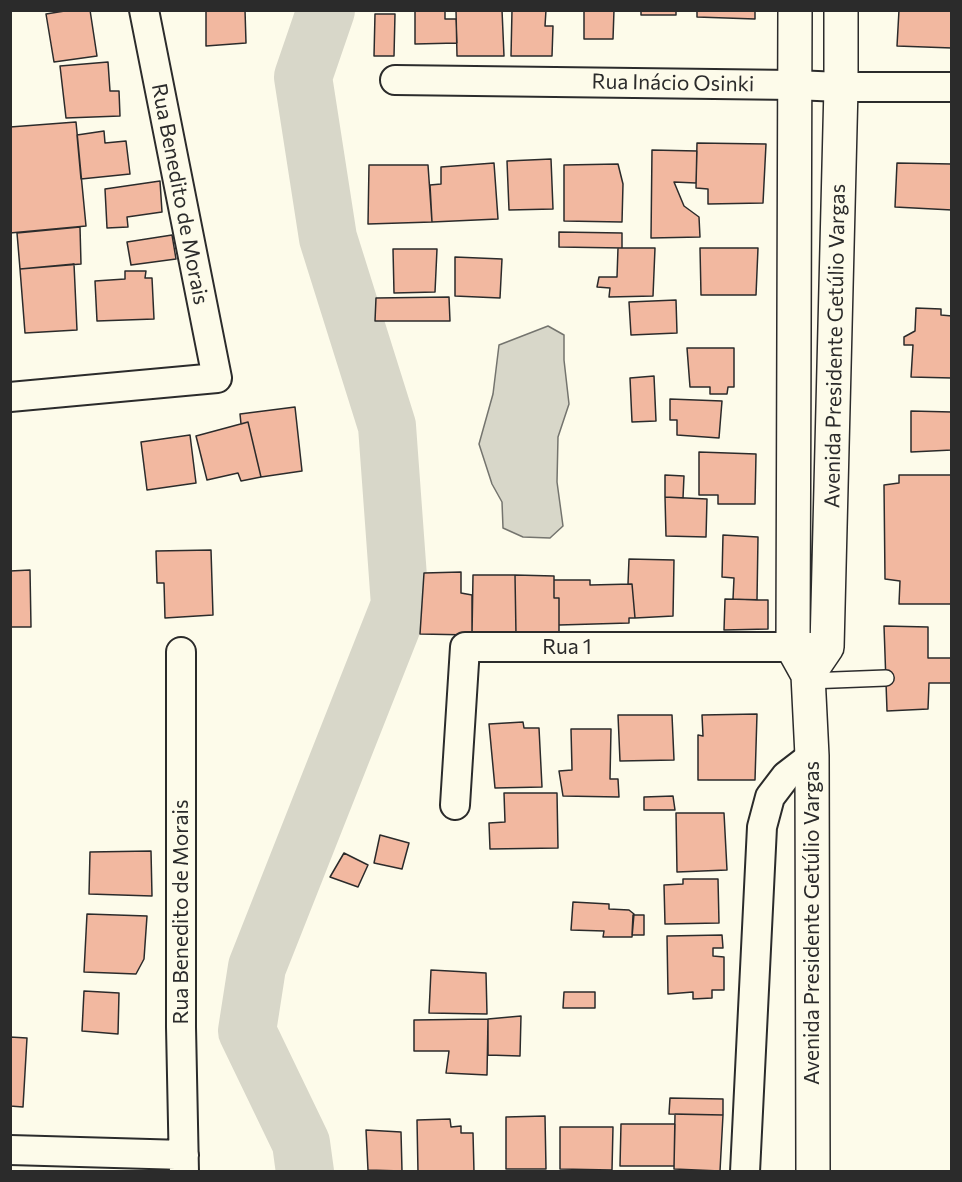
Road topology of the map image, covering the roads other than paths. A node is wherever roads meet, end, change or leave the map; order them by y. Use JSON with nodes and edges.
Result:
{"nodes":[{"id":1,"x":144,"y":10,"type":"edge"},
{"id":2,"x":795,"y":10,"type":"edge"},
{"id":3,"x":841,"y":10,"type":"edge"},
{"id":4,"x":395,"y":80,"type":"dead end"},
{"id":5,"x":794,"y":85,"type":"junction"},
{"id":6,"x":841,"y":87,"type":"junction"},
{"id":7,"x":951,"y":87,"type":"edge"},
{"id":8,"x":10,"y":397,"type":"edge"},
{"id":9,"x":181,"y":652,"type":"dead end"},
{"id":10,"x":803,"y":668,"type":"junction"},
{"id":11,"x":886,"y":678,"type":"dead end"},
{"id":12,"x":812,"y":756,"type":"junction"},
{"id":13,"x":455,"y":805,"type":"dead end"},
{"id":14,"x":10,"y":1150,"type":"edge"},
{"id":15,"x":184,"y":1163,"type":"edge"},
{"id":16,"x":745,"y":1172,"type":"edge"},
{"id":17,"x":813,"y":1172,"type":"edge"}],
"edges":[{"from":1,"to":8,"type":"street","name":"Rua Benedito de Morais"},
{"from":2,"to":5,"type":"main road","name":"Avenida Presidente Getúlio Vargas"},
{"from":3,"to":6,"type":"main road","name":"Avenida Presidente Getúlio Vargas"},
{"from":4,"to":5,"type":"street","name":"Rua Inácio Osinki"},
{"from":5,"to":6,"type":"street","name":"Rua Inácio Osinki"},
{"from":5,"to":10,"type":"main road","name":"Avenida Presidente Getúlio Vargas"},
{"from":6,"to":7,"type":"street","name":"Rua Inácio Osinki"},
{"from":6,"to":10,"type":"main road","name":"Avenida Presidente Getúlio Vargas"},
{"from":9,"to":15,"type":"street","name":"Rua Benedito de Morais"},
{"from":10,"to":11,"type":"lane"},
{"from":10,"to":12,"type":"main road","name":"Avenida Presidente Getúlio Vargas"},
{"from":10,"to":13,"type":"street","name":"Rua 1"},
{"from":12,"to":16,"type":"street"},
{"from":12,"to":17,"type":"main road","name":"Avenida Presidente Getúlio Vargas"},
{"from":14,"to":15,"type":"street"}]}
